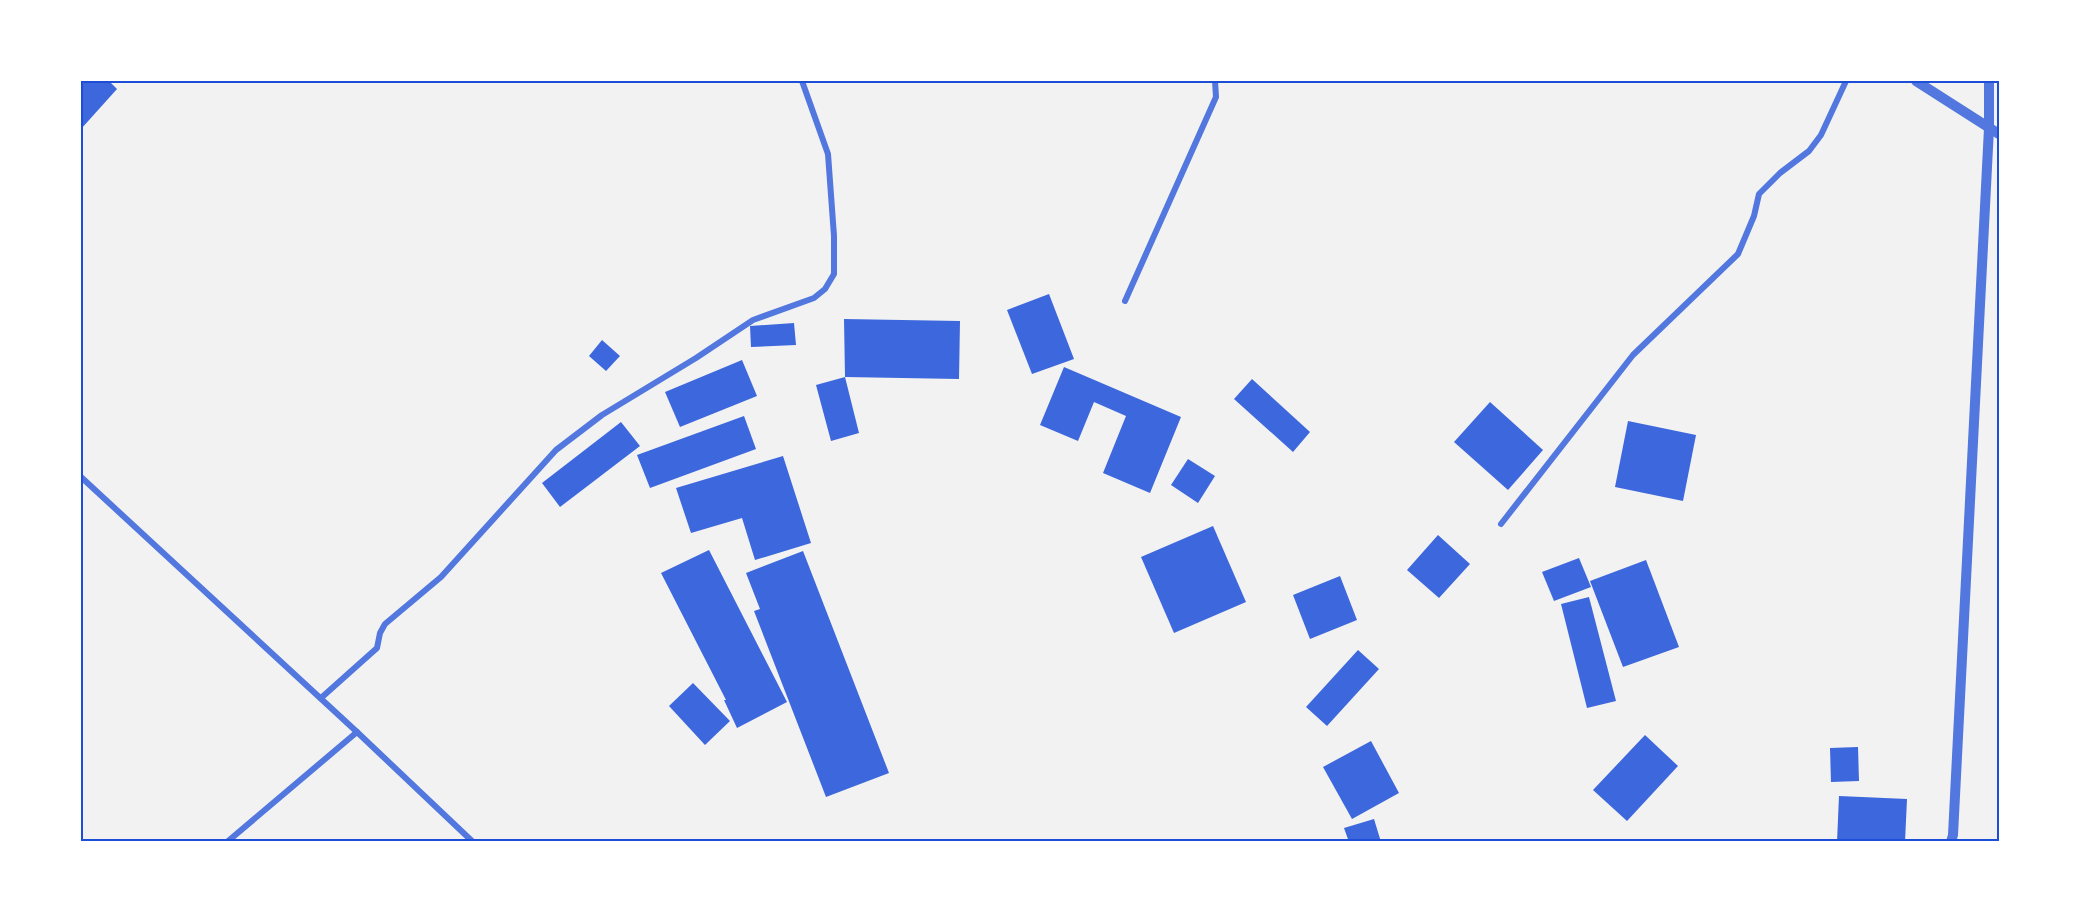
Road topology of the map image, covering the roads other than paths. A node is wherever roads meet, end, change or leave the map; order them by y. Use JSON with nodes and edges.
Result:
{"nodes":[{"id":1,"x":802,"y":81,"type":"edge"},
{"id":2,"x":1215,"y":81,"type":"edge"},
{"id":3,"x":1846,"y":81,"type":"edge"},
{"id":4,"x":1916,"y":81,"type":"edge"},
{"id":5,"x":1989,"y":81,"type":"edge"},
{"id":6,"x":1994,"y":131,"type":"edge"},
{"id":7,"x":1125,"y":301,"type":"dead end"},
{"id":8,"x":81,"y":477,"type":"edge"},
{"id":9,"x":1501,"y":524,"type":"dead end"},
{"id":10,"x":321,"y":698,"type":"junction"},
{"id":11,"x":357,"y":732,"type":"junction"},
{"id":12,"x":227,"y":842,"type":"edge"},
{"id":13,"x":473,"y":842,"type":"edge"},
{"id":14,"x":1951,"y":842,"type":"edge"}],
"edges":[{"from":1,"to":10,"type":"street"},
{"from":2,"to":7,"type":"street"},
{"from":3,"to":9,"type":"street"},
{"from":4,"to":6,"type":"street"},
{"from":5,"to":6,"type":"street"},
{"from":6,"to":14,"type":"street"},
{"from":8,"to":10,"type":"street"},
{"from":10,"to":11,"type":"street"},
{"from":11,"to":12,"type":"street"},
{"from":11,"to":13,"type":"street"}]}
